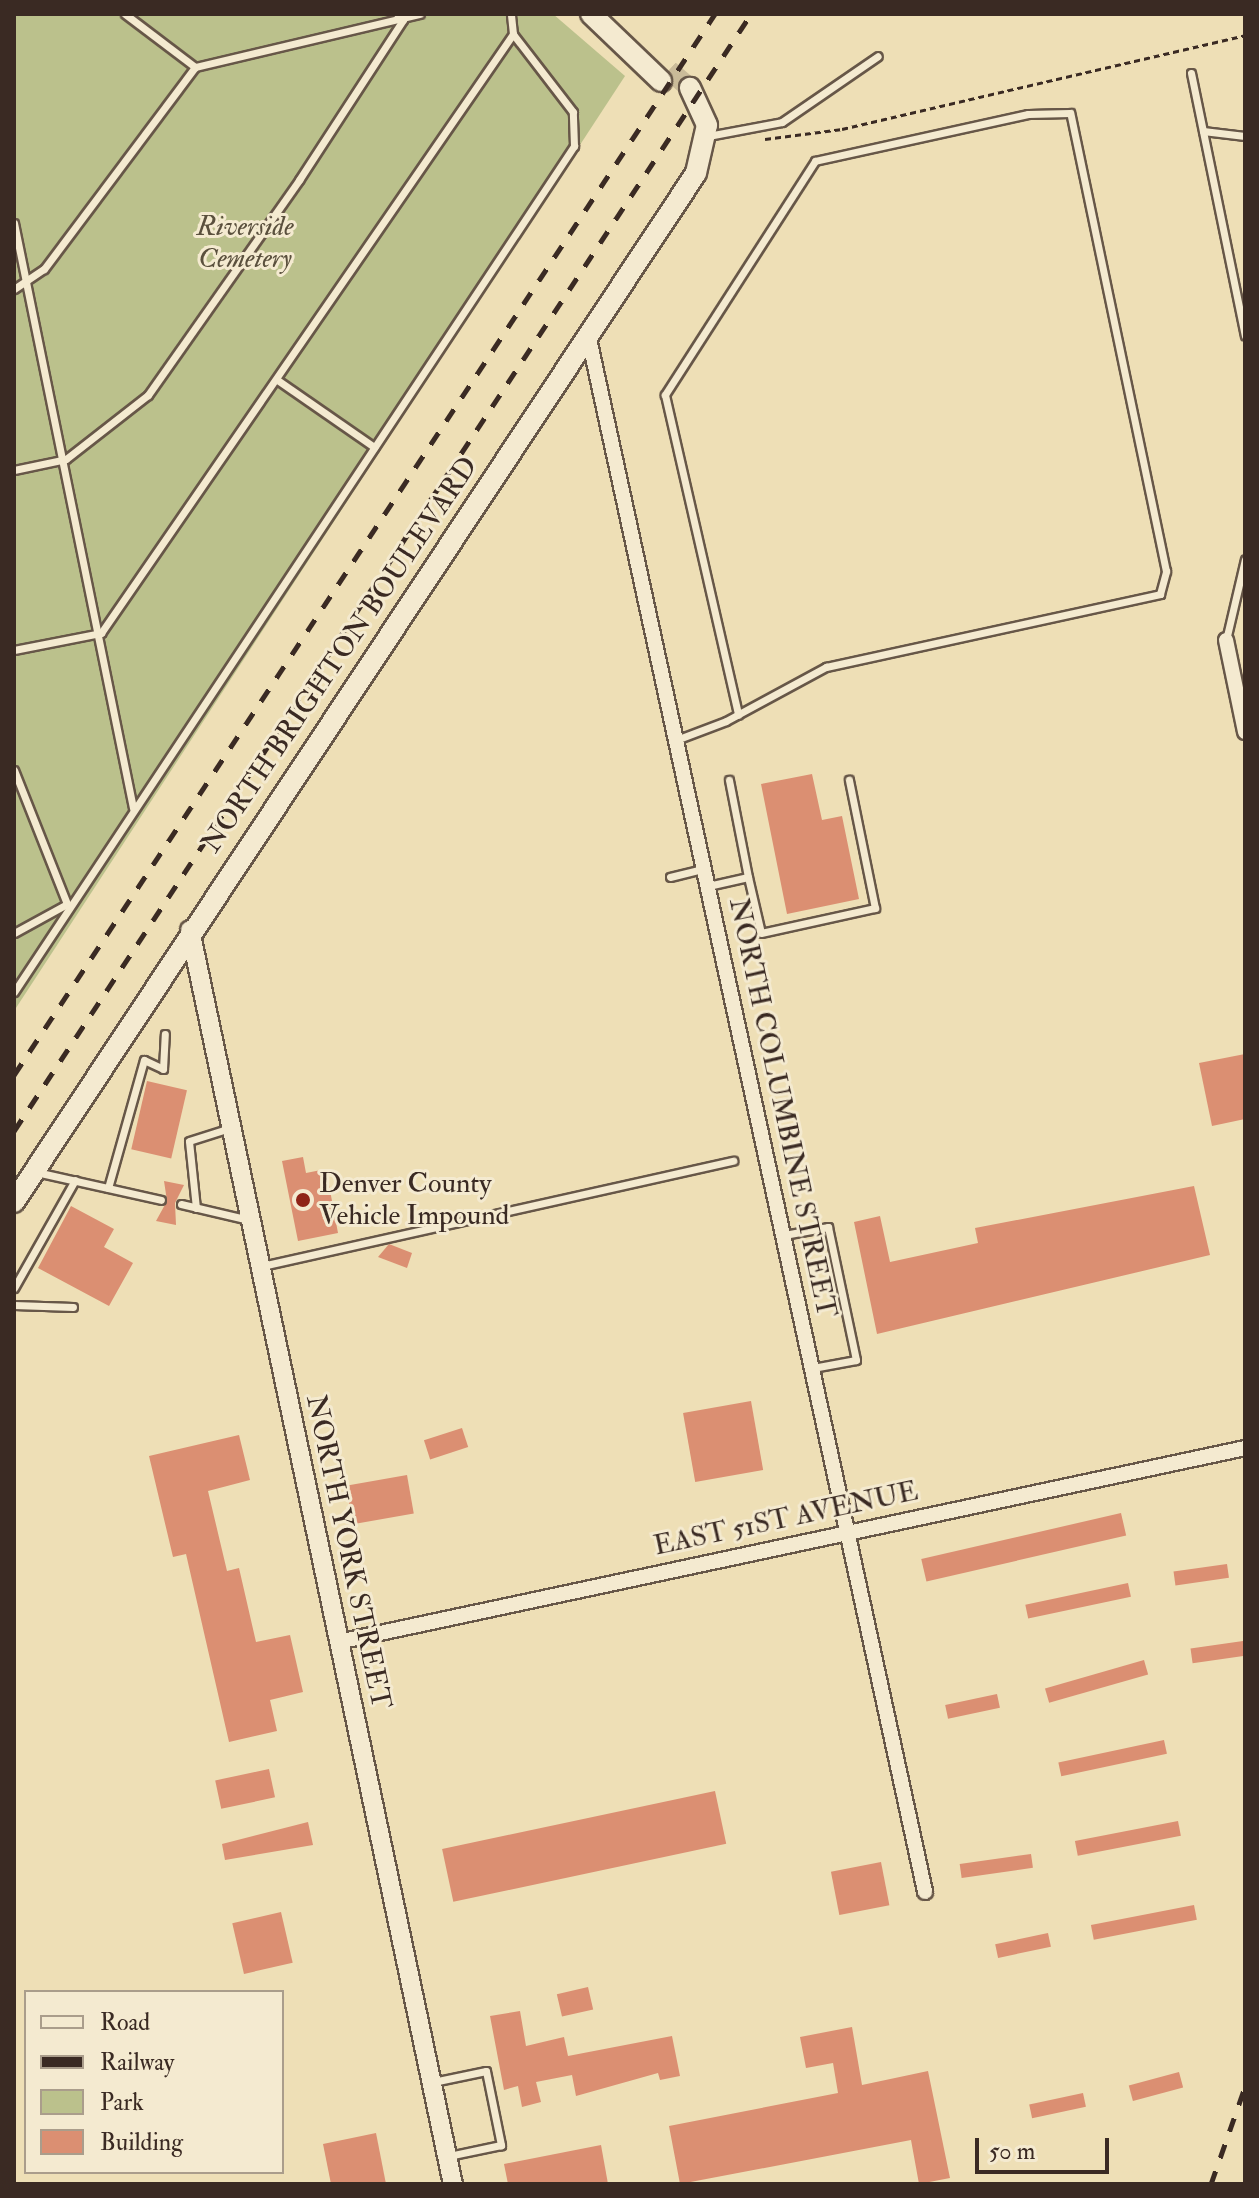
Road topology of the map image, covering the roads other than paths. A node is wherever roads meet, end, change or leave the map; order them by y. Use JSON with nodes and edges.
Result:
{"nodes":[{"id":1,"x":125,"y":14,"type":"edge"},
{"id":2,"x":420,"y":14,"type":"edge"},
{"id":3,"x":511,"y":14,"type":"edge"},
{"id":4,"x":400,"y":17,"type":"edge"},
{"id":5,"x":595,"y":18,"type":"edge"},
{"id":6,"x":513,"y":34,"type":"junction"},
{"id":7,"x":878,"y":56,"type":"dead end"},
{"id":8,"x":195,"y":67,"type":"junction"},
{"id":9,"x":1191,"y":73,"type":"dead end"},
{"id":10,"x":665,"y":75,"type":"tunnel mouth"},
{"id":11,"x":686,"y":94,"type":"tunnel mouth"},
{"id":12,"x":1203,"y":131,"type":"junction"},
{"id":13,"x":708,"y":136,"type":"junction"},
{"id":14,"x":1245,"y":136,"type":"edge"},
{"id":15,"x":14,"y":223,"type":"edge"},
{"id":16,"x":27,"y":287,"type":"junction"},
{"id":17,"x":14,"y":289,"type":"edge"},
{"id":18,"x":588,"y":334,"type":"junction"},
{"id":19,"x":1245,"y":336,"type":"edge"},
{"id":20,"x":279,"y":381,"type":"junction"},
{"id":21,"x":374,"y":447,"type":"junction"},
{"id":22,"x":66,"y":459,"type":"junction"},
{"id":23,"x":14,"y":470,"type":"edge"},
{"id":24,"x":1245,"y":559,"type":"edge"},
{"id":25,"x":101,"y":633,"type":"junction"},
{"id":26,"x":1226,"y":640,"type":"joint"},
{"id":27,"x":14,"y":650,"type":"edge"},
{"id":28,"x":738,"y":715,"type":"junction"},
{"id":29,"x":1245,"y":732,"type":"edge"},
{"id":30,"x":676,"y":740,"type":"junction"},
{"id":31,"x":14,"y":770,"type":"edge"},
{"id":32,"x":729,"y":780,"type":"dead end"},
{"id":33,"x":849,"y":780,"type":"dead end"},
{"id":34,"x":133,"y":808,"type":"junction"},
{"id":35,"x":704,"y":869,"type":"junction"},
{"id":36,"x":670,"y":877,"type":"dead end"},
{"id":37,"x":748,"y":877,"type":"junction"},
{"id":38,"x":708,"y":886,"type":"junction"},
{"id":39,"x":67,"y":904,"type":"junction"},
{"id":40,"x":190,"y":930,"type":"junction"},
{"id":41,"x":14,"y":933,"type":"edge"},
{"id":42,"x":14,"y":992,"type":"edge"},
{"id":43,"x":165,"y":1034,"type":"dead end"},
{"id":44,"x":232,"y":1128,"type":"junction"},
{"id":45,"x":733,"y":1161,"type":"dead end"},
{"id":46,"x":34,"y":1171,"type":"junction"},
{"id":47,"x":75,"y":1180,"type":"junction"},
{"id":48,"x":108,"y":1188,"type":"junction"},
{"id":49,"x":161,"y":1200,"type":"dead end"},
{"id":50,"x":14,"y":1202,"type":"edge"},
{"id":51,"x":181,"y":1204,"type":"dead end"},
{"id":52,"x":196,"y":1208,"type":"junction"},
{"id":53,"x":251,"y":1220,"type":"junction"},
{"id":54,"x":784,"y":1235,"type":"junction"},
{"id":55,"x":260,"y":1266,"type":"junction"},
{"id":56,"x":14,"y":1288,"type":"edge"},
{"id":57,"x":14,"y":1305,"type":"edge"},
{"id":58,"x":73,"y":1307,"type":"dead end"},
{"id":59,"x":811,"y":1369,"type":"junction"},
{"id":60,"x":1245,"y":1448,"type":"edge"},
{"id":61,"x":847,"y":1533,"type":"junction"},
{"id":62,"x":338,"y":1642,"type":"junction"},
{"id":63,"x":925,"y":1892,"type":"dead end"},
{"id":64,"x":431,"y":2082,"type":"junction"},
{"id":65,"x":447,"y":2156,"type":"junction"},
{"id":66,"x":453,"y":2184,"type":"edge"}],
"edges":[{"from":1,"to":8,"type":"lane"},
{"from":2,"to":4,"type":"lane"},
{"from":3,"to":6,"type":"lane"},
{"from":4,"to":8,"type":"lane"},
{"from":4,"to":22,"type":"lane"},
{"from":5,"to":10,"type":"main road"},
{"from":6,"to":20,"type":"lane"},
{"from":6,"to":21,"type":"lane"},
{"from":7,"to":13,"type":"lane"},
{"from":8,"to":16,"type":"lane"},
{"from":9,"to":12,"type":"lane"},
{"from":11,"to":13,"type":"main road"},
{"from":12,"to":14,"type":"lane"},
{"from":12,"to":19,"type":"lane"},
{"from":13,"to":18,"type":"main road","name":"NORTH BRIGHTON BOULEVARD"},
{"from":15,"to":16,"type":"lane"},
{"from":16,"to":17,"type":"lane"},
{"from":16,"to":22,"type":"lane"},
{"from":18,"to":30,"type":"street","name":"NORTH COLUMBINE STREET"},
{"from":18,"to":40,"type":"main road","name":"NORTH BRIGHTON BOULEVARD"},
{"from":20,"to":21,"type":"lane"},
{"from":20,"to":25,"type":"lane"},
{"from":21,"to":34,"type":"lane"},
{"from":22,"to":23,"type":"lane"},
{"from":22,"to":25,"type":"lane"},
{"from":24,"to":26,"type":"lane"},
{"from":25,"to":27,"type":"lane"},
{"from":25,"to":34,"type":"lane"},
{"from":26,"to":29,"type":"street"},
{"from":28,"to":28,"type":"lane"},
{"from":28,"to":30,"type":"lane"},
{"from":30,"to":35,"type":"street","name":"NORTH COLUMBINE STREET"},
{"from":31,"to":39,"type":"lane"},
{"from":32,"to":37,"type":"lane"},
{"from":33,"to":37,"type":"lane"},
{"from":34,"to":39,"type":"lane"},
{"from":35,"to":36,"type":"lane"},
{"from":35,"to":38,"type":"street","name":"NORTH COLUMBINE STREET"},
{"from":37,"to":38,"type":"lane"},
{"from":38,"to":54,"type":"street","name":"NORTH COLUMBINE STREET"},
{"from":39,"to":41,"type":"lane"},
{"from":39,"to":42,"type":"lane"},
{"from":40,"to":44,"type":"street","name":"NORTH YORK STREET"},
{"from":40,"to":46,"type":"main road","name":"NORTH BRIGHTON BOULEVARD"},
{"from":43,"to":48,"type":"lane"},
{"from":44,"to":52,"type":"lane"},
{"from":44,"to":53,"type":"street","name":"NORTH YORK STREET"},
{"from":45,"to":55,"type":"lane"},
{"from":46,"to":47,"type":"lane"},
{"from":46,"to":50,"type":"main road","name":"NORTH BRIGHTON BOULEVARD"},
{"from":47,"to":48,"type":"lane"},
{"from":47,"to":56,"type":"lane"},
{"from":48,"to":49,"type":"lane"},
{"from":51,"to":52,"type":"lane"},
{"from":52,"to":53,"type":"lane"},
{"from":53,"to":55,"type":"street","name":"NORTH YORK STREET"},
{"from":54,"to":59,"type":"street","name":"NORTH COLUMBINE STREET"},
{"from":54,"to":59,"type":"lane"},
{"from":55,"to":62,"type":"street","name":"NORTH YORK STREET"},
{"from":57,"to":58,"type":"lane"},
{"from":59,"to":61,"type":"street","name":"NORTH COLUMBINE STREET"},
{"from":60,"to":61,"type":"street","name":"EAST 51ST AVENUE"},
{"from":61,"to":62,"type":"street","name":"EAST 51ST AVENUE"},
{"from":61,"to":63,"type":"street","name":"NORTH COLUMBINE STREET"},
{"from":62,"to":64,"type":"street","name":"NORTH YORK STREET"},
{"from":64,"to":65,"type":"street","name":"NORTH YORK STREET"},
{"from":64,"to":65,"type":"lane"},
{"from":65,"to":66,"type":"street","name":"NORTH YORK STREET"}]}
